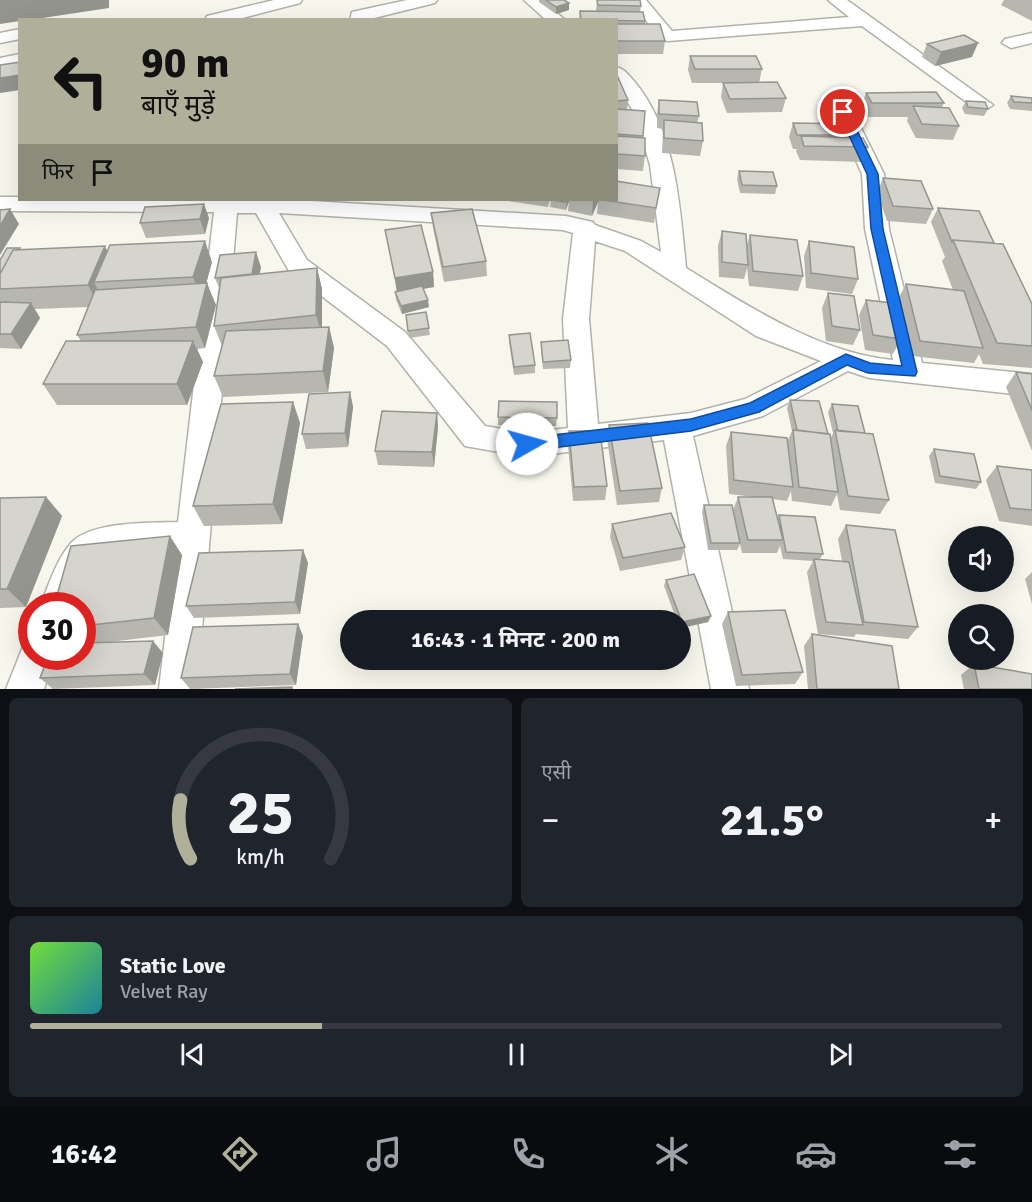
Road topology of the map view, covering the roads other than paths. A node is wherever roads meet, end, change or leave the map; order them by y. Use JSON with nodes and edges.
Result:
{"nodes":[{"id":1,"x":294,"y":0,"type":"edge"},
{"id":2,"x":429,"y":0,"type":"edge"},
{"id":3,"x":532,"y":0,"type":"edge"},
{"id":4,"x":637,"y":0,"type":"edge"},
{"id":5,"x":836,"y":0,"type":"edge"},
{"id":6,"x":221,"y":18,"type":"edge"},
{"id":7,"x":358,"y":18,"type":"edge"},
{"id":8,"x":554,"y":18,"type":"edge"},
{"id":9,"x":866,"y":21,"type":"junction"},
{"id":10,"x":18,"y":34,"type":"edge"},
{"id":11,"x":0,"y":38,"type":"edge"},
{"id":12,"x":1032,"y":38,"type":"edge"},
{"id":13,"x":1011,"y":43,"type":"dead end"},
{"id":14,"x":18,"y":59,"type":"edge"},
{"id":15,"x":0,"y":63,"type":"edge"},
{"id":16,"x":618,"y":75,"type":"edge"},
{"id":17,"x":983,"y":105,"type":"edge"},
{"id":18,"x":843,"y":112,"type":"dead end"},
{"id":19,"x":0,"y":204,"type":"edge"},
{"id":20,"x":212,"y":204,"type":"edge"},
{"id":21,"x":264,"y":206,"type":"junction"},
{"id":22,"x":585,"y":227,"type":"junction"},
{"id":23,"x":674,"y":270,"type":"junction"},
{"id":24,"x":846,"y":360,"type":"junction"},
{"id":25,"x":910,"y":372,"type":"junction"},
{"id":26,"x":1032,"y":385,"type":"edge"},
{"id":27,"x":676,"y":427,"type":"junction"},
{"id":28,"x":584,"y":438,"type":"junction"},
{"id":29,"x":193,"y":536,"type":"junction"},
{"id":30,"x":64,"y":592,"type":"edge"},
{"id":31,"x":32,"y":670,"type":"edge"},
{"id":32,"x":25,"y":689,"type":"edge"},
{"id":33,"x":178,"y":689,"type":"edge"},
{"id":34,"x":730,"y":689,"type":"edge"}],
"edges":[{"from":1,"to":6,"type":"street"},
{"from":2,"to":7,"type":"street"},
{"from":3,"to":8,"type":"street"},
{"from":4,"to":9,"type":"street"},
{"from":5,"to":9,"type":"street"},
{"from":9,"to":17,"type":"street"},
{"from":10,"to":11,"type":"street"},
{"from":12,"to":13,"type":"street"},
{"from":14,"to":15,"type":"street"},
{"from":16,"to":23,"type":"street"},
{"from":18,"to":25,"type":"street"},
{"from":19,"to":20,"type":"street"},
{"from":20,"to":21,"type":"street"},
{"from":20,"to":29,"type":"street"},
{"from":21,"to":22,"type":"street"},
{"from":21,"to":28,"type":"street"},
{"from":22,"to":23,"type":"street"},
{"from":22,"to":28,"type":"street"},
{"from":23,"to":24,"type":"street"},
{"from":24,"to":25,"type":"street"},
{"from":24,"to":27,"type":"street"},
{"from":25,"to":26,"type":"street"},
{"from":27,"to":28,"type":"street"},
{"from":27,"to":34,"type":"street"},
{"from":29,"to":30,"type":"street"},
{"from":29,"to":33,"type":"street"},
{"from":31,"to":32,"type":"street"}]}
